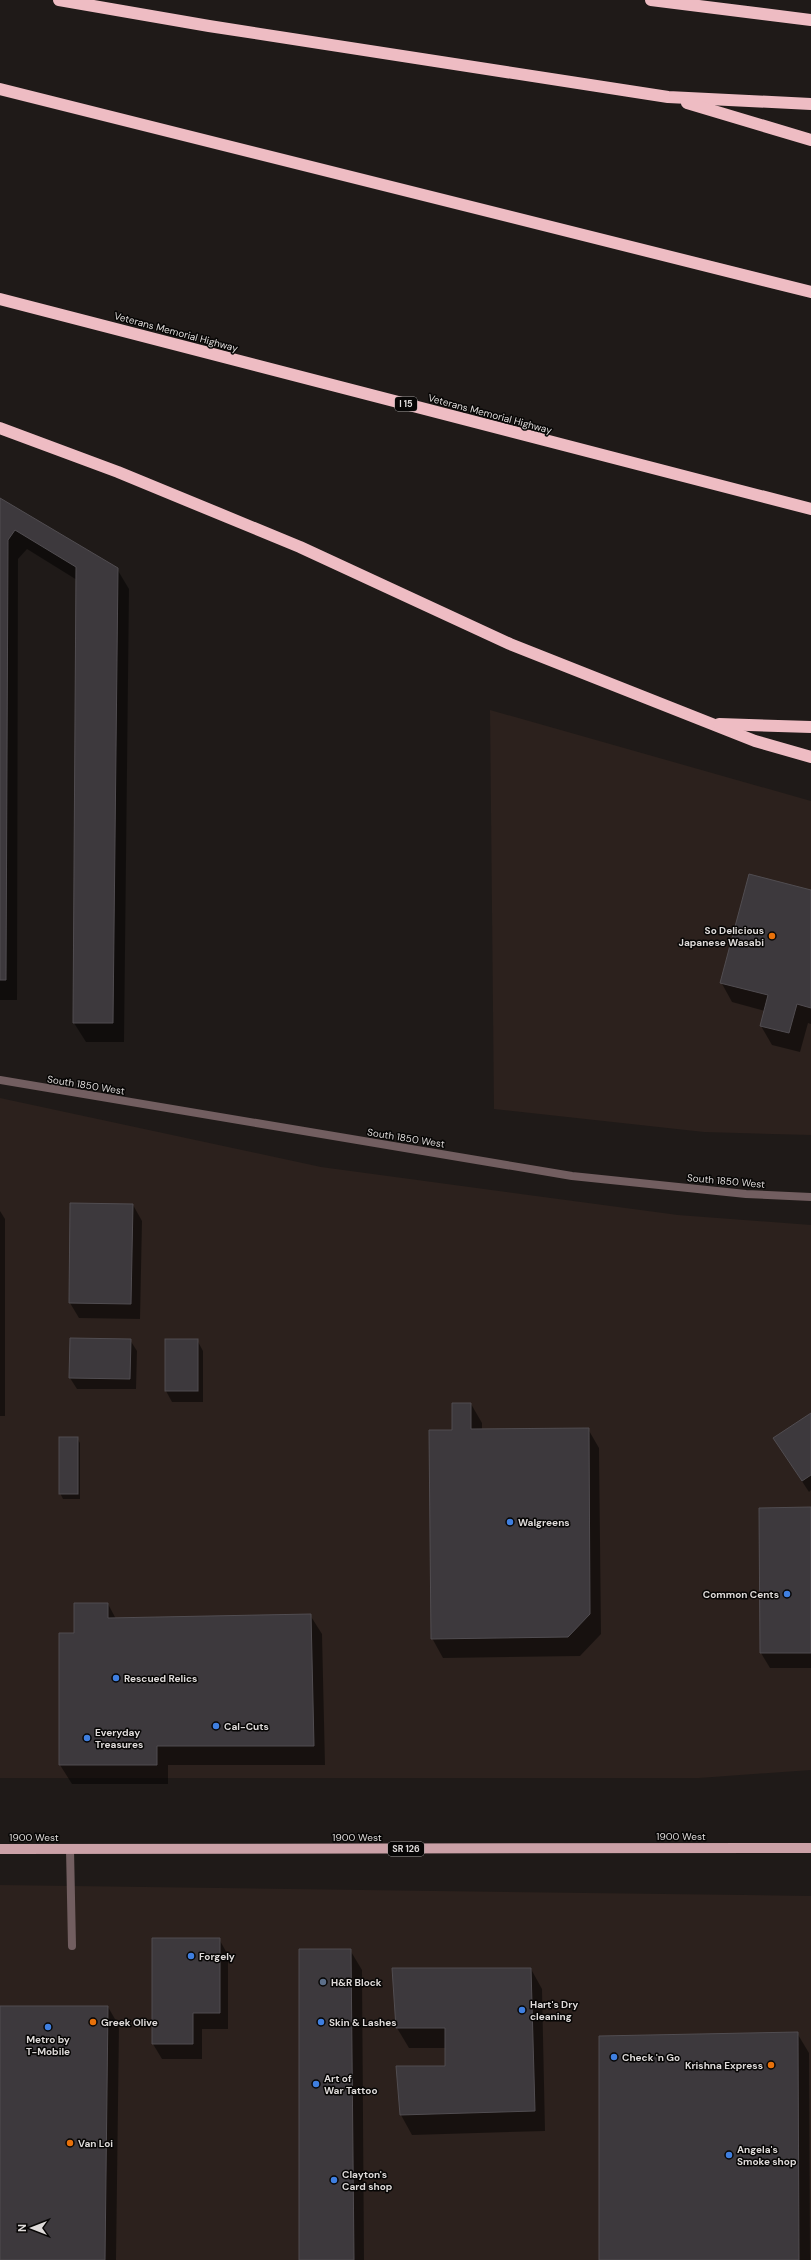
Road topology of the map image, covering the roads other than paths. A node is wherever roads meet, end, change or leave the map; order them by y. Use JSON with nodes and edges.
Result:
{"nodes":[{"id":1,"x":59,"y":0,"type":"edge"},
{"id":2,"x":651,"y":0,"type":"edge"},
{"id":3,"x":811,"y":20,"type":"edge"},
{"id":4,"x":0,"y":89,"type":"edge"},
{"id":5,"x":668,"y":97,"type":"junction"},
{"id":6,"x":811,"y":104,"type":"edge"},
{"id":7,"x":811,"y":140,"type":"edge"},
{"id":8,"x":811,"y":292,"type":"edge"},
{"id":9,"x":0,"y":298,"type":"edge"},
{"id":10,"x":0,"y":428,"type":"edge"},
{"id":11,"x":811,"y":510,"type":"edge"},
{"id":12,"x":710,"y":724,"type":"junction"},
{"id":13,"x":811,"y":726,"type":"edge"},
{"id":14,"x":811,"y":758,"type":"edge"},
{"id":15,"x":0,"y":1080,"type":"edge"},
{"id":16,"x":811,"y":1197,"type":"edge"},
{"id":17,"x":811,"y":1848,"type":"edge"},
{"id":18,"x":0,"y":1849,"type":"edge"},
{"id":19,"x":70,"y":1849,"type":"junction"},
{"id":20,"x":72,"y":1946,"type":"dead end"}],
"edges":[{"from":1,"to":5,"type":"highway"},
{"from":2,"to":3,"type":"highway"},
{"from":4,"to":8,"type":"highway"},
{"from":5,"to":6,"type":"highway"},
{"from":5,"to":7,"type":"highway"},
{"from":9,"to":11,"type":"highway","name":"Veterans Memorial Highway","number":"I 15"},
{"from":10,"to":12,"type":"highway"},
{"from":12,"to":13,"type":"highway"},
{"from":12,"to":14,"type":"highway"},
{"from":15,"to":16,"type":"street","name":"South 1850 West"},
{"from":17,"to":19,"type":"main road","name":"1900 West","number":"SR 126"},
{"from":18,"to":19,"type":"main road","name":"1900 West","number":"SR 126"},
{"from":19,"to":20,"type":"street"}]}
